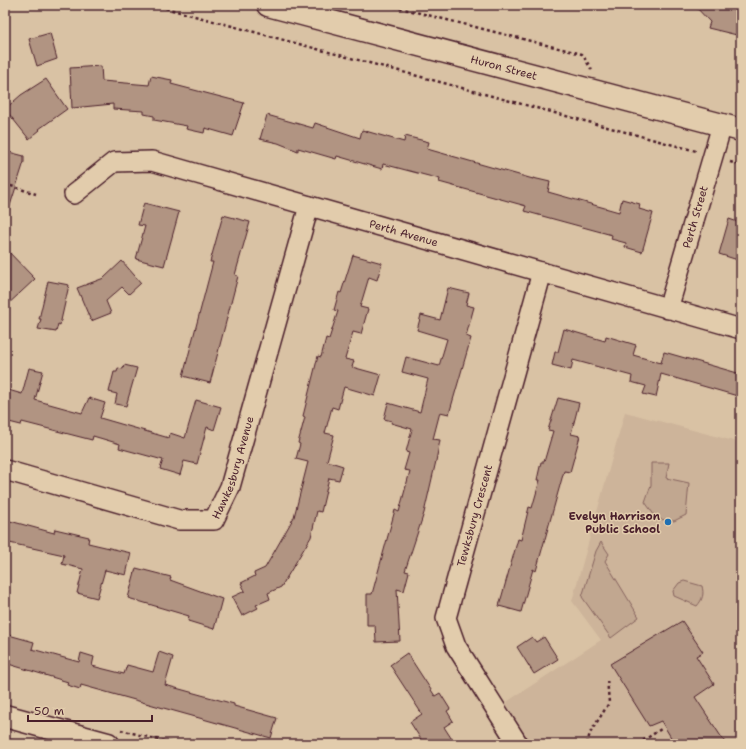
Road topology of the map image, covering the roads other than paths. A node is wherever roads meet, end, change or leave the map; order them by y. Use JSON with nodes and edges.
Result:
{"nodes":[{"id":1,"x":268,"y":5,"type":"edge"},
{"id":2,"x":732,"y":128,"type":"edge"},
{"id":3,"x":74,"y":194,"type":"dead end"},
{"id":4,"x":309,"y":206,"type":"junction"},
{"id":5,"x":542,"y":272,"type":"junction"},
{"id":6,"x":668,"y":308,"type":"junction"},
{"id":7,"x":741,"y":329,"type":"edge"},
{"id":8,"x":5,"y":470,"type":"edge"},
{"id":9,"x":5,"y":716,"type":"edge"},
{"id":10,"x":86,"y":741,"type":"edge"},
{"id":11,"x":108,"y":744,"type":"edge"},
{"id":12,"x":518,"y":744,"type":"edge"}],
"edges":[{"from":1,"to":2,"type":"main road","name":"Huron Street"},
{"from":2,"to":6,"type":"street","name":"Perth Street"},
{"from":3,"to":4,"type":"street","name":"Perth Avenue"},
{"from":4,"to":5,"type":"street","name":"Perth Avenue"},
{"from":4,"to":8,"type":"street","name":"Hawkesbury Avenue"},
{"from":5,"to":6,"type":"street","name":"Perth Avenue"},
{"from":5,"to":12,"type":"street","name":"Tewksbury Crescent"},
{"from":6,"to":7,"type":"street","name":"Perth Avenue"},
{"from":9,"to":10,"type":"main road"},
{"from":10,"to":11,"type":"main road"}]}
